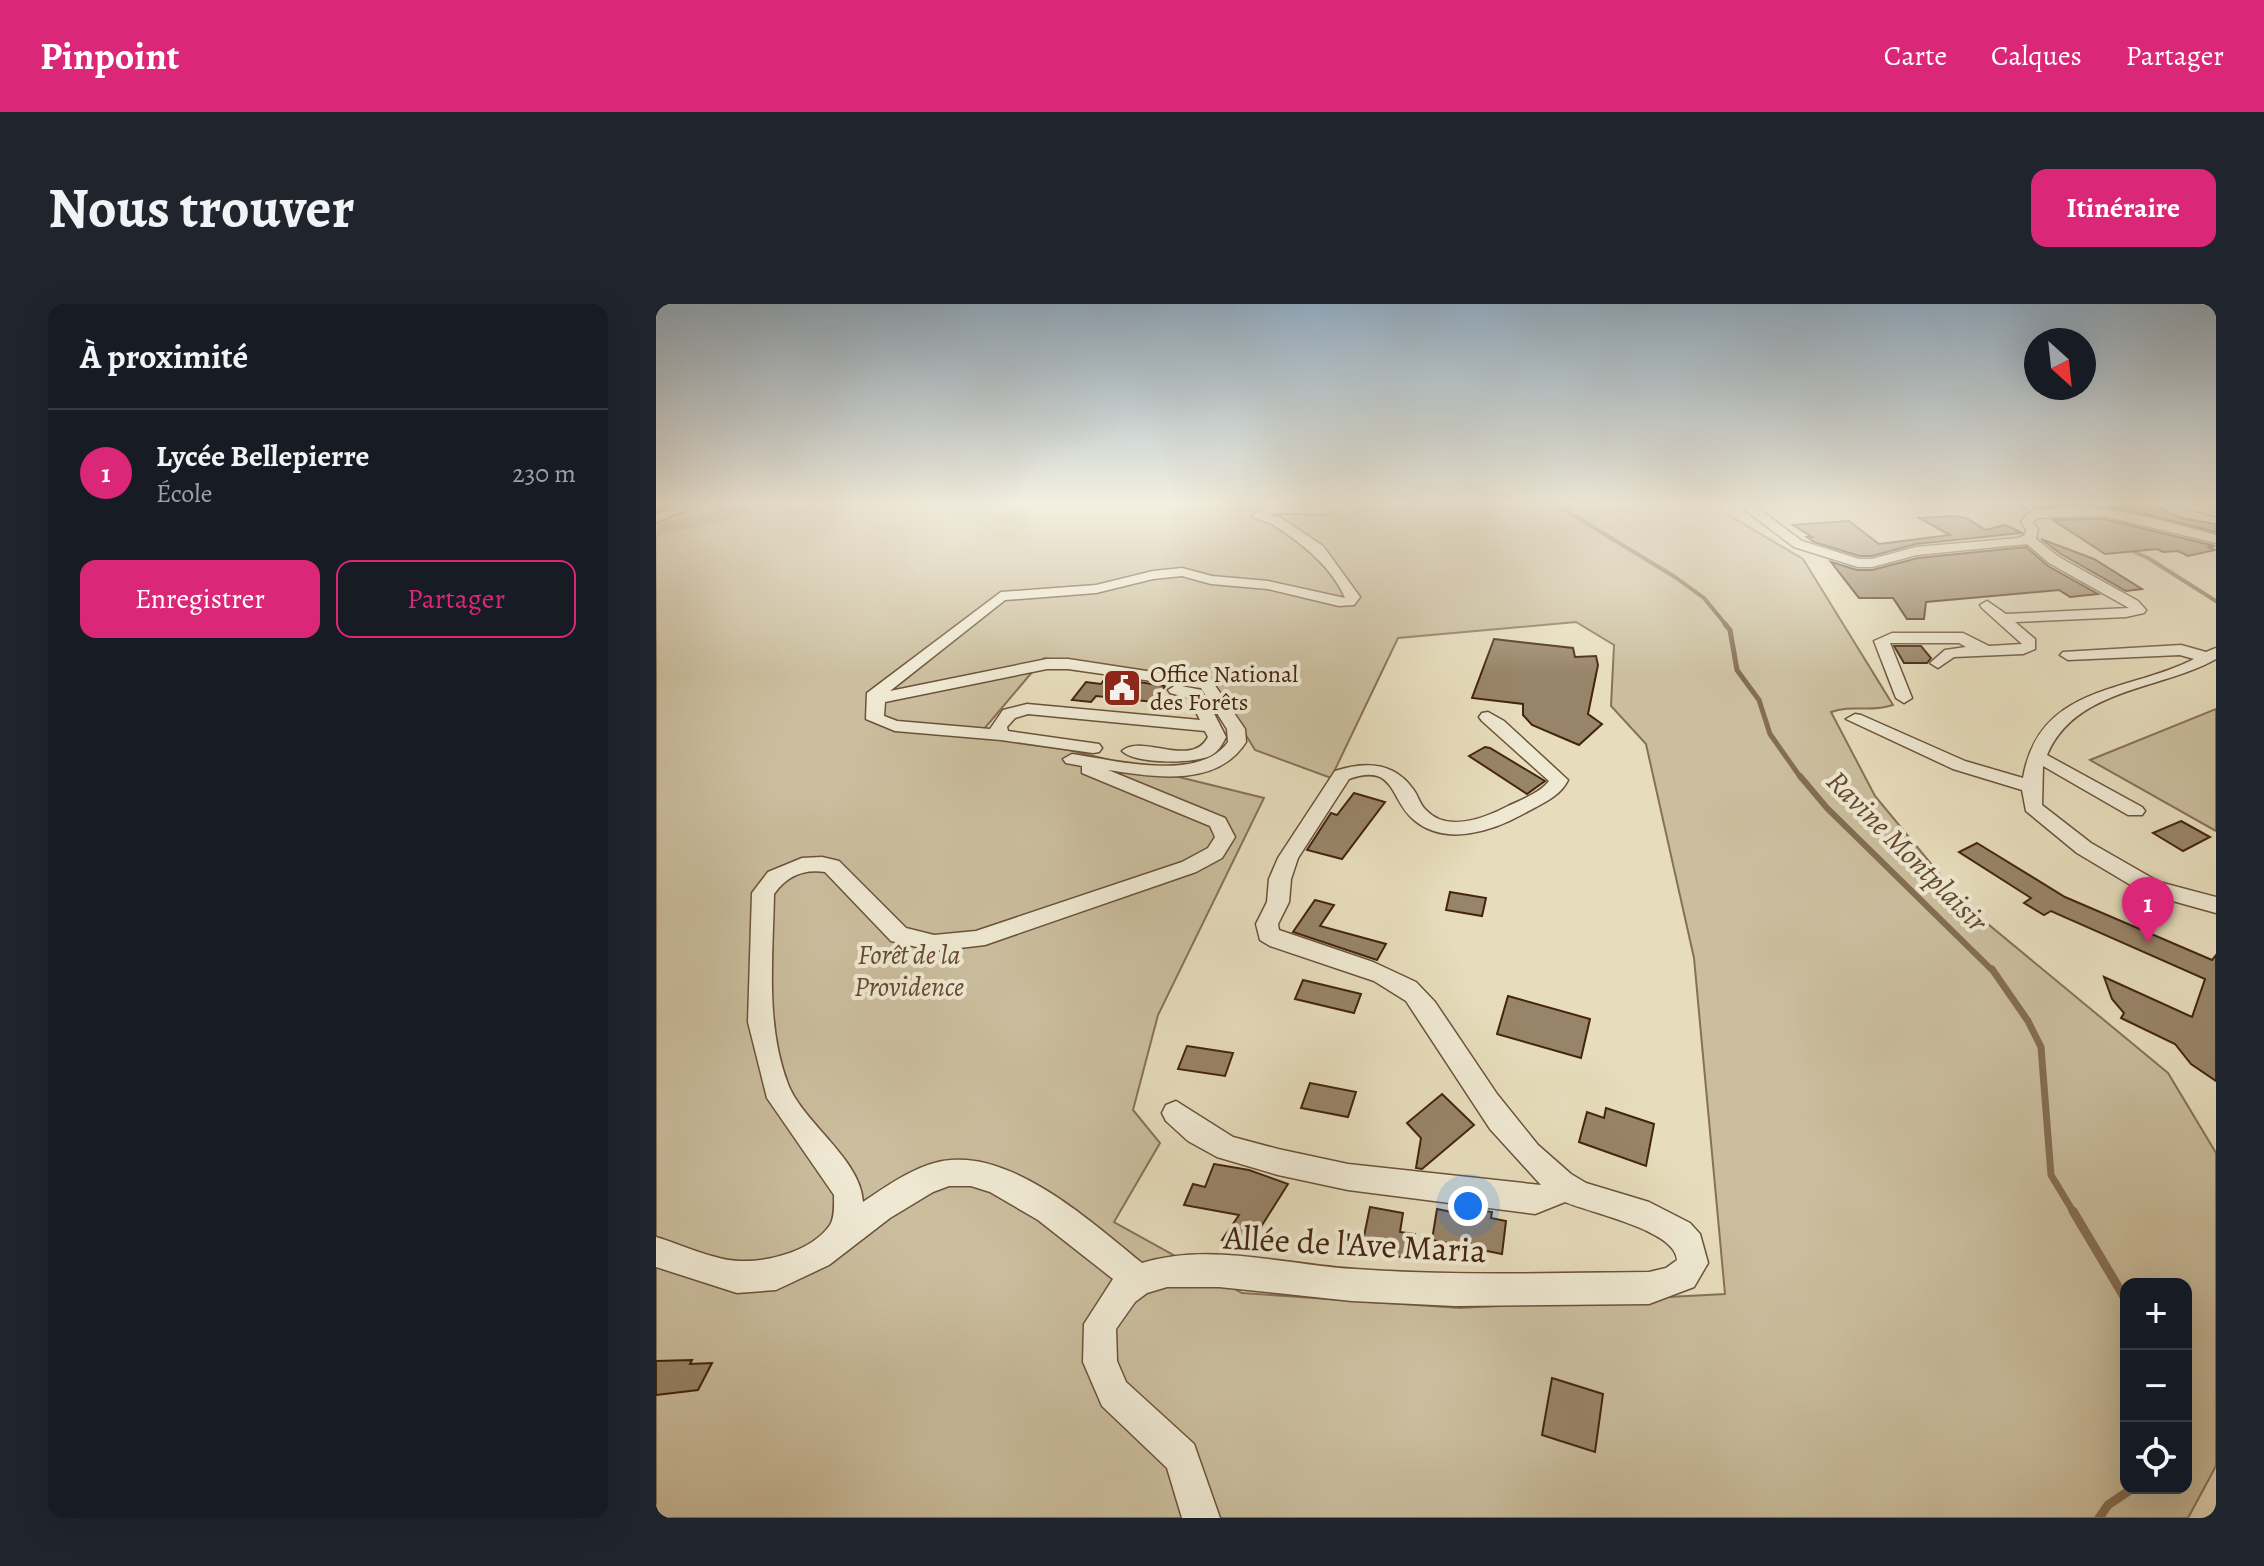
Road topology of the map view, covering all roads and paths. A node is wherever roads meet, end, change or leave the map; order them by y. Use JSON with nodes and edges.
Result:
{"nodes":[{"id":1,"x":1326,"y":561,"type":"edge"},
{"id":2,"x":1851,"y":561,"type":"edge"},
{"id":3,"x":1881,"y":561,"type":"edge"},
{"id":4,"x":2055,"y":561,"type":"edge"},
{"id":5,"x":1987,"y":605,"type":"dead end"},
{"id":6,"x":2004,"y":618,"type":"junction"},
{"id":7,"x":1988,"y":651,"type":"junction"},
{"id":8,"x":2068,"y":655,"type":"dead end"},
{"id":9,"x":2212,"y":655,"type":"edge"},
{"id":10,"x":1938,"y":663,"type":"dead end"},
{"id":11,"x":1176,"y":690,"type":"dead end"},
{"id":12,"x":880,"y":693,"type":"junction"},
{"id":13,"x":1904,"y":698,"type":"dead end"},
{"id":14,"x":1083,"y":715,"type":"junction"},
{"id":15,"x":1488,"y":717,"type":"dead end"},
{"id":16,"x":1855,"y":719,"type":"dead end"},
{"id":17,"x":1141,"y":720,"type":"junction"},
{"id":18,"x":1211,"y":726,"type":"junction"},
{"id":19,"x":1001,"y":735,"type":"junction"},
{"id":20,"x":1067,"y":749,"type":"junction"},
{"id":21,"x":1118,"y":750,"type":"junction"},
{"id":22,"x":2037,"y":757,"type":"junction"},
{"id":23,"x":2030,"y":786,"type":"junction"},
{"id":24,"x":2135,"y":811,"type":"dead end"},
{"id":25,"x":2216,"y":905,"type":"edge"},
{"id":26,"x":1176,"y":1113,"type":"dead end"},
{"id":27,"x":1564,"y":1186,"type":"junction"},
{"id":28,"x":842,"y":1234,"type":"junction"},
{"id":29,"x":656,"y":1252,"type":"edge"},
{"id":30,"x":1138,"y":1280,"type":"junction"},
{"id":31,"x":1201,"y":1518,"type":"edge"}],
"edges":[{"from":1,"to":12,"type":"street"},
{"from":2,"to":3,"type":"street"},
{"from":4,"to":6,"type":"street"},
{"from":5,"to":6,"type":"street"},
{"from":6,"to":7,"type":"street"},
{"from":7,"to":10,"type":"street"},
{"from":7,"to":13,"type":"street"},
{"from":8,"to":9,"type":"street"},
{"from":9,"to":22,"type":"street"},
{"from":11,"to":18,"type":"street"},
{"from":12,"to":19,"type":"street"},
{"from":12,"to":20,"type":"street"},
{"from":14,"to":17,"type":"street"},
{"from":14,"to":19,"type":"street"},
{"from":14,"to":20,"type":"street"},
{"from":15,"to":27,"type":"street","name":"Allée de l'Ave Maria"},
{"from":16,"to":23,"type":"street"},
{"from":17,"to":18,"type":"street"},
{"from":17,"to":21,"type":"street"},
{"from":18,"to":21,"type":"street"},
{"from":19,"to":20,"type":"street"},
{"from":20,"to":21,"type":"street"},
{"from":20,"to":28,"type":"street"},
{"from":22,"to":23,"type":"street"},
{"from":22,"to":24,"type":"street"},
{"from":23,"to":25,"type":"street"},
{"from":26,"to":27,"type":"street"},
{"from":27,"to":30,"type":"street","name":"Allée de l'Ave Maria"},
{"from":28,"to":29,"type":"street"},
{"from":28,"to":30,"type":"street"},
{"from":30,"to":31,"type":"street"}]}
